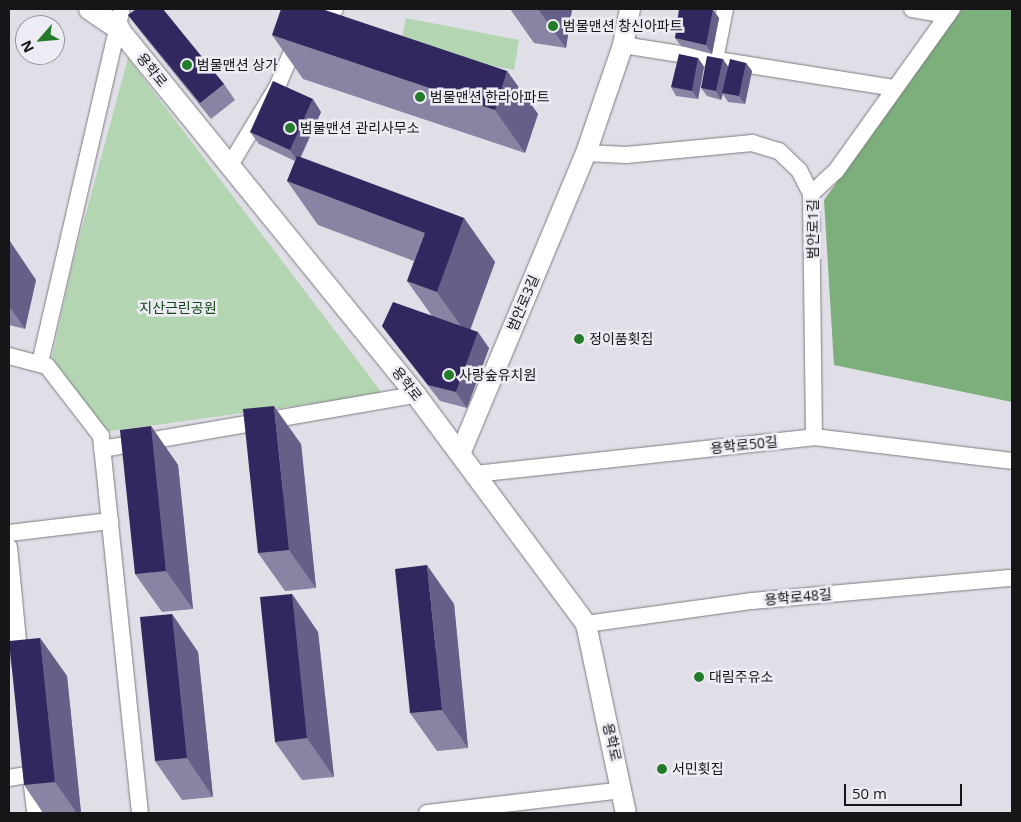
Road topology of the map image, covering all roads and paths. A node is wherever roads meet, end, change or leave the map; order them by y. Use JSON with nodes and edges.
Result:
{"nodes":[{"id":1,"x":90,"y":9,"type":"edge"},
{"id":2,"x":335,"y":9,"type":"edge"},
{"id":3,"x":630,"y":9,"type":"edge"},
{"id":4,"x":725,"y":9,"type":"edge"},
{"id":5,"x":912,"y":9,"type":"edge"},
{"id":6,"x":950,"y":12,"type":"edge"},
{"id":7,"x":120,"y":19,"type":"edge"},
{"id":8,"x":623,"y":45,"type":"junction"},
{"id":9,"x":715,"y":60,"type":"junction"},
{"id":10,"x":894,"y":88,"type":"junction"},
{"id":11,"x":586,"y":153,"type":"junction"},
{"id":12,"x":230,"y":165,"type":"junction"},
{"id":13,"x":812,"y":194,"type":"junction"},
{"id":14,"x":9,"y":356,"type":"edge"},
{"id":15,"x":40,"y":363,"type":"junction"},
{"id":16,"x":416,"y":395,"type":"junction"},
{"id":17,"x":814,"y":437,"type":"junction"},
{"id":18,"x":102,"y":449,"type":"junction"},
{"id":19,"x":460,"y":454,"type":"junction"},
{"id":20,"x":1012,"y":461,"type":"edge"},
{"id":21,"x":475,"y":474,"type":"junction"},
{"id":22,"x":110,"y":521,"type":"junction"},
{"id":23,"x":9,"y":533,"type":"edge"},
{"id":24,"x":9,"y":547,"type":"edge"},
{"id":25,"x":1012,"y":578,"type":"edge"},
{"id":26,"x":586,"y":624,"type":"junction"},
{"id":27,"x":21,"y":675,"type":"edge"},
{"id":28,"x":29,"y":755,"type":"edge"},
{"id":29,"x":31,"y":774,"type":"junction"},
{"id":30,"x":9,"y":778,"type":"edge"},
{"id":31,"x":623,"y":790,"type":"junction"},
{"id":32,"x":34,"y":813,"type":"edge"},
{"id":33,"x":140,"y":813,"type":"edge"},
{"id":34,"x":428,"y":813,"type":"edge"},
{"id":35,"x":626,"y":813,"type":"edge"}],
"edges":[{"from":1,"to":7,"type":"main road","name":"용학로"},
{"from":2,"to":12,"type":"street"},
{"from":3,"to":8,"type":"street","name":"범안로3길"},
{"from":4,"to":9,"type":"street"},
{"from":5,"to":6,"type":"street"},
{"from":6,"to":10,"type":"street","name":"범안로1길"},
{"from":7,"to":12,"type":"street","name":"용학로"},
{"from":7,"to":15,"type":"street"},
{"from":8,"to":9,"type":"street"},
{"from":8,"to":11,"type":"street","name":"범안로3길"},
{"from":9,"to":10,"type":"street"},
{"from":10,"to":13,"type":"street","name":"범안로1길"},
{"from":11,"to":13,"type":"street"},
{"from":11,"to":19,"type":"street","name":"범안로3길"},
{"from":12,"to":16,"type":"street","name":"용학로"},
{"from":13,"to":17,"type":"street","name":"범안로1길"},
{"from":14,"to":15,"type":"street"},
{"from":15,"to":18,"type":"street"},
{"from":16,"to":18,"type":"street"},
{"from":16,"to":19,"type":"street","name":"용학로"},
{"from":17,"to":20,"type":"street","name":"용학로50길"},
{"from":17,"to":21,"type":"street","name":"용학로50길"},
{"from":18,"to":22,"type":"street"},
{"from":19,"to":21,"type":"street","name":"용학로"},
{"from":21,"to":26,"type":"street","name":"용학로"},
{"from":22,"to":23,"type":"street"},
{"from":22,"to":33,"type":"street"},
{"from":24,"to":27,"type":"street"},
{"from":25,"to":26,"type":"street","name":"용학로48길"},
{"from":26,"to":31,"type":"street","name":"용학로"},
{"from":28,"to":29,"type":"street"},
{"from":29,"to":30,"type":"street"},
{"from":29,"to":32,"type":"street"},
{"from":31,"to":34,"type":"street"},
{"from":31,"to":35,"type":"street","name":"용학로"}]}
